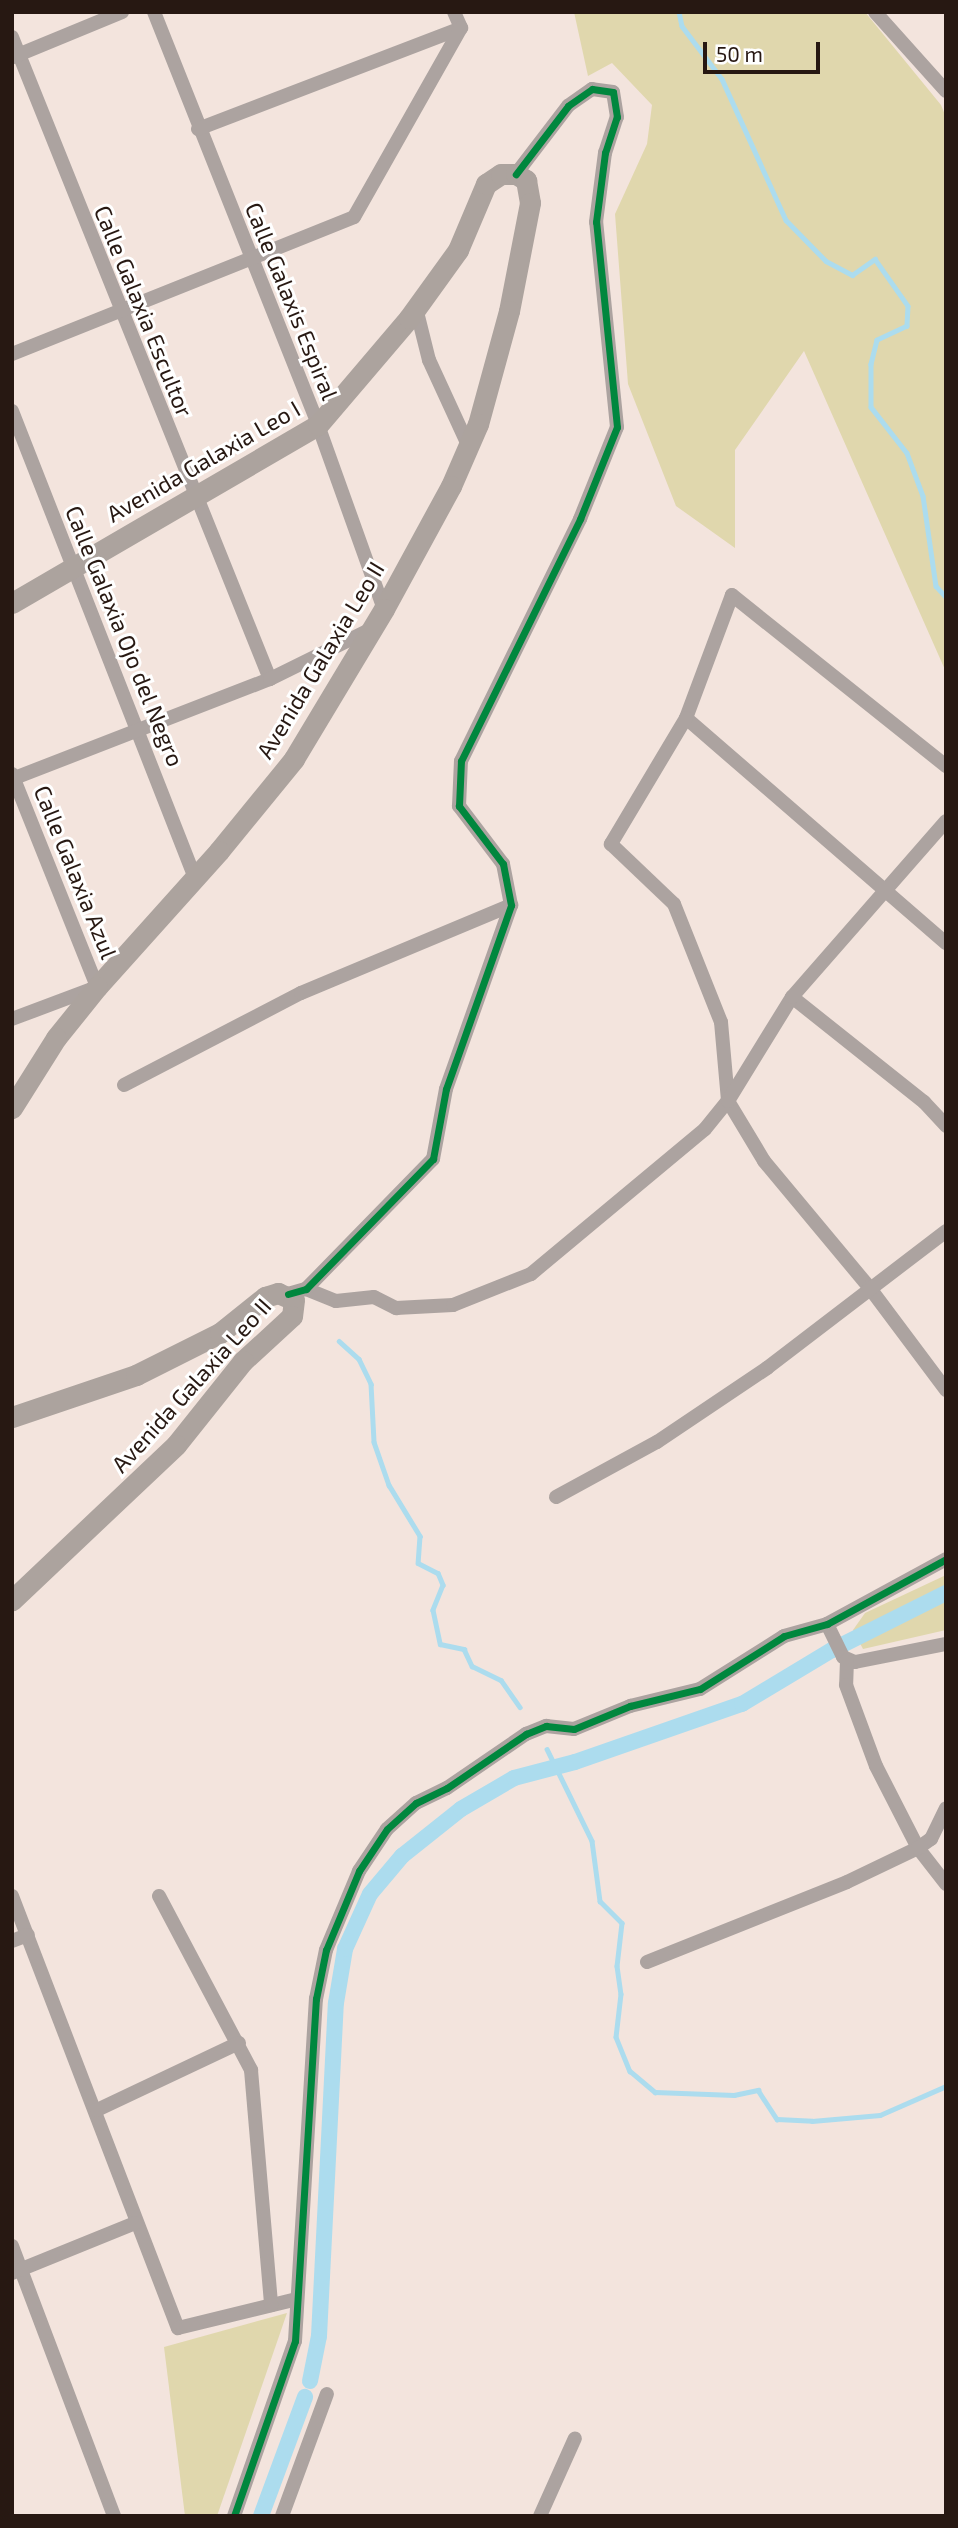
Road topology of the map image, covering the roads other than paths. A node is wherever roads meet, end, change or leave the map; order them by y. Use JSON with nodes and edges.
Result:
{"nodes":[{"id":1,"x":122,"y":12,"type":"edge"},
{"id":2,"x":154,"y":12,"type":"edge"},
{"id":3,"x":454,"y":12,"type":"edge"},
{"id":4,"x":875,"y":12,"type":"edge"},
{"id":5,"x":461,"y":28,"type":"junction"},
{"id":6,"x":12,"y":37,"type":"edge"},
{"id":7,"x":16,"y":56,"type":"edge"},
{"id":8,"x":946,"y":91,"type":"edge"},
{"id":9,"x":198,"y":129,"type":"junction"},
{"id":10,"x":516,"y":174,"type":"junction"},
{"id":11,"x":251,"y":260,"type":"junction"},
{"id":12,"x":416,"y":308,"type":"junction"},
{"id":13,"x":119,"y":311,"type":"junction"},
{"id":14,"x":12,"y":354,"type":"edge"},
{"id":15,"x":12,"y":411,"type":"edge"},
{"id":16,"x":318,"y":425,"type":"junction"},
{"id":17,"x":469,"y":447,"type":"junction"},
{"id":18,"x":193,"y":497,"type":"junction"},
{"id":19,"x":70,"y":569,"type":"junction"},
{"id":20,"x":12,"y":603,"type":"edge"},
{"id":21,"x":384,"y":609,"type":"junction"},
{"id":22,"x":371,"y":629,"type":"junction"},
{"id":23,"x":270,"y":679,"type":"junction"},
{"id":24,"x":686,"y":718,"type":"junction"},
{"id":25,"x":140,"y":729,"type":"junction"},
{"id":26,"x":946,"y":766,"type":"edge"},
{"id":27,"x":13,"y":777,"type":"edge"},
{"id":28,"x":946,"y":821,"type":"edge"},
{"id":29,"x":195,"y":878,"type":"junction"},
{"id":30,"x":886,"y":892,"type":"junction"},
{"id":31,"x":511,"y":905,"type":"junction"},
{"id":32,"x":946,"y":943,"type":"edge"},
{"id":33,"x":97,"y":986,"type":"junction"},
{"id":34,"x":792,"y":997,"type":"junction"},
{"id":35,"x":12,"y":1019,"type":"edge"},
{"id":36,"x":124,"y":1085,"type":"dead end"},
{"id":37,"x":728,"y":1101,"type":"junction"},
{"id":38,"x":12,"y":1108,"type":"edge"},
{"id":39,"x":946,"y":1126,"type":"edge"},
{"id":40,"x":946,"y":1231,"type":"edge"},
{"id":41,"x":869,"y":1287,"type":"junction"},
{"id":42,"x":297,"y":1292,"type":"junction"},
{"id":43,"x":946,"y":1390,"type":"edge"},
{"id":44,"x":12,"y":1417,"type":"edge"},
{"id":45,"x":556,"y":1497,"type":"dead end"},
{"id":46,"x":946,"y":1559,"type":"edge"},
{"id":47,"x":12,"y":1600,"type":"edge"},
{"id":48,"x":827,"y":1624,"type":"junction"},
{"id":49,"x":946,"y":1644,"type":"edge"},
{"id":50,"x":845,"y":1658,"type":"junction"},
{"id":51,"x":946,"y":1808,"type":"edge"},
{"id":52,"x":918,"y":1848,"type":"junction"},
{"id":53,"x":946,"y":1884,"type":"edge"},
{"id":54,"x":12,"y":1896,"type":"edge"},
{"id":55,"x":159,"y":1896,"type":"dead end"},
{"id":56,"x":28,"y":1935,"type":"junction"},
{"id":57,"x":12,"y":1941,"type":"edge"},
{"id":58,"x":648,"y":1962,"type":"dead end"},
{"id":59,"x":239,"y":2043,"type":"junction"},
{"id":60,"x":97,"y":2110,"type":"junction"},
{"id":61,"x":135,"y":2223,"type":"junction"},
{"id":62,"x":12,"y":2246,"type":"edge"},
{"id":63,"x":17,"y":2271,"type":"edge"},
{"id":64,"x":297,"y":2299,"type":"junction"},
{"id":65,"x":271,"y":2305,"type":"junction"},
{"id":66,"x":327,"y":2394,"type":"dead end"},
{"id":67,"x":575,"y":2438,"type":"dead end"},
{"id":68,"x":114,"y":2516,"type":"edge"},
{"id":69,"x":234,"y":2516,"type":"edge"},
{"id":70,"x":282,"y":2516,"type":"edge"},
{"id":71,"x":540,"y":2516,"type":"edge"}],
"edges":[{"from":1,"to":7,"type":"street"},
{"from":2,"to":9,"type":"street","name":"Calle Galaxis Espiral"},
{"from":3,"to":5,"type":"street"},
{"from":4,"to":8,"type":"street"},
{"from":5,"to":9,"type":"street"},
{"from":5,"to":11,"type":"street"},
{"from":6,"to":7,"type":"street","name":"Calle Galaxia Escultor"},
{"from":7,"to":13,"type":"street","name":"Calle Galaxia Escultor"},
{"from":9,"to":11,"type":"street","name":"Calle Galaxis Espiral"},
{"from":10,"to":12,"type":"street","name":"Avenida Galaxia Leo I"},
{"from":10,"to":17,"type":"street","name":"Avenida Galaxia Leo II"},
{"from":10,"to":31,"type":"street"},
{"from":11,"to":13,"type":"street"},
{"from":11,"to":16,"type":"street","name":"Calle Galaxis Espiral"},
{"from":12,"to":16,"type":"street","name":"Avenida Galaxia Leo I"},
{"from":12,"to":17,"type":"street"},
{"from":13,"to":14,"type":"street"},
{"from":13,"to":18,"type":"street","name":"Calle Galaxia Escultor"},
{"from":15,"to":19,"type":"street","name":"Calle Galaxia Ojo del Negro"},
{"from":16,"to":18,"type":"street","name":"Avenida Galaxia Leo I"},
{"from":16,"to":21,"type":"street","name":"Calle Galaxis Espiral"},
{"from":17,"to":21,"type":"street","name":"Avenida Galaxia Leo II"},
{"from":18,"to":19,"type":"street","name":"Avenida Galaxia Leo I"},
{"from":18,"to":23,"type":"street","name":"Calle Galaxia Escultor"},
{"from":19,"to":20,"type":"street","name":"Avenida Galaxia Leo I"},
{"from":19,"to":25,"type":"street","name":"Calle Galaxia Ojo del Negro"},
{"from":21,"to":22,"type":"street","name":"Avenida Galaxia Leo II"},
{"from":22,"to":23,"type":"street"},
{"from":22,"to":29,"type":"street","name":"Avenida Galaxia Leo II"},
{"from":23,"to":25,"type":"street"},
{"from":24,"to":26,"type":"street"},
{"from":24,"to":30,"type":"street"},
{"from":24,"to":37,"type":"street"},
{"from":25,"to":27,"type":"street"},
{"from":25,"to":29,"type":"street","name":"Calle Galaxia Ojo del Negro"},
{"from":27,"to":33,"type":"street","name":"Calle Galaxia Azul"},
{"from":28,"to":30,"type":"street"},
{"from":29,"to":33,"type":"street","name":"Avenida Galaxia Leo II"},
{"from":30,"to":32,"type":"street"},
{"from":30,"to":34,"type":"street"},
{"from":31,"to":36,"type":"street"},
{"from":31,"to":42,"type":"street"},
{"from":33,"to":35,"type":"street"},
{"from":33,"to":38,"type":"street","name":"Avenida Galaxia Leo II"},
{"from":34,"to":37,"type":"street"},
{"from":34,"to":39,"type":"street"},
{"from":37,"to":41,"type":"street"},
{"from":37,"to":42,"type":"street"},
{"from":40,"to":41,"type":"street"},
{"from":41,"to":43,"type":"street"},
{"from":41,"to":45,"type":"street"},
{"from":42,"to":44,"type":"street","name":"Avenida Galaxia Leo II"},
{"from":42,"to":47,"type":"street","name":"Avenida Galaxia Leo II"},
{"from":46,"to":48,"type":"street"},
{"from":48,"to":50,"type":"street"},
{"from":48,"to":64,"type":"street"},
{"from":49,"to":50,"type":"street"},
{"from":50,"to":52,"type":"street"},
{"from":51,"to":52,"type":"street"},
{"from":52,"to":53,"type":"street"},
{"from":52,"to":58,"type":"street"},
{"from":54,"to":56,"type":"street"},
{"from":55,"to":59,"type":"street"},
{"from":56,"to":57,"type":"street"},
{"from":56,"to":60,"type":"street"},
{"from":59,"to":60,"type":"street"},
{"from":59,"to":65,"type":"street"},
{"from":60,"to":61,"type":"street"},
{"from":61,"to":63,"type":"street"},
{"from":61,"to":65,"type":"street"},
{"from":62,"to":63,"type":"street"},
{"from":63,"to":68,"type":"street"},
{"from":64,"to":65,"type":"street"},
{"from":64,"to":69,"type":"street"},
{"from":66,"to":70,"type":"street"},
{"from":67,"to":71,"type":"street"}]}
